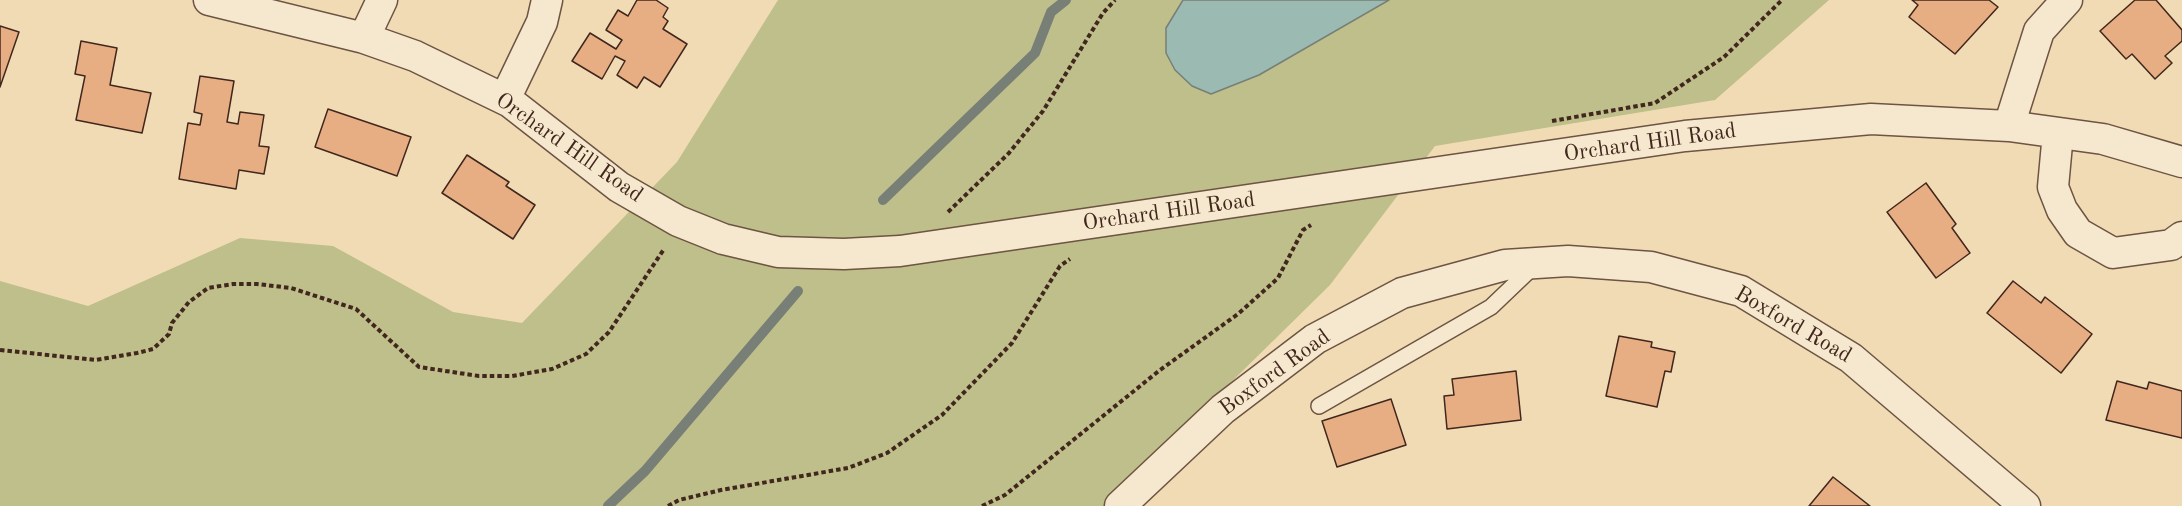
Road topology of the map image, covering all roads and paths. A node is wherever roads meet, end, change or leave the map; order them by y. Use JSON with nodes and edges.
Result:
{"nodes":[{"id":1,"x":209,"y":0,"type":"edge"},
{"id":2,"x":382,"y":0,"type":"edge"},
{"id":3,"x":547,"y":0,"type":"edge"},
{"id":4,"x":1115,"y":0,"type":"edge"},
{"id":5,"x":1782,"y":0,"type":"edge"},
{"id":6,"x":2067,"y":0,"type":"edge"},
{"id":7,"x":364,"y":38,"type":"junction"},
{"id":8,"x":505,"y":99,"type":"junction"},
{"id":9,"x":1545,"y":122,"type":"dead end"},
{"id":10,"x":2009,"y":126,"type":"junction"},
{"id":11,"x":2058,"y":133,"type":"junction"},
{"id":12,"x":2182,"y":162,"type":"edge"},
{"id":13,"x":946,"y":214,"type":"dead end"},
{"id":14,"x":1312,"y":224,"type":"dead end"},
{"id":15,"x":2182,"y":237,"type":"edge"},
{"id":16,"x":666,"y":247,"type":"dead end"},
{"id":17,"x":1077,"y":254,"type":"dead end"},
{"id":18,"x":1537,"y":263,"type":"junction"},
{"id":19,"x":0,"y":350,"type":"edge"},
{"id":20,"x":1319,"y":406,"type":"dead end"},
{"id":21,"x":668,"y":506,"type":"edge"},
{"id":22,"x":982,"y":506,"type":"edge"},
{"id":23,"x":1120,"y":506,"type":"edge"},
{"id":24,"x":2025,"y":506,"type":"edge"}],
"edges":[{"from":1,"to":7,"type":"street","name":"Orchard Hill Road"},
{"from":2,"to":7,"type":"street"},
{"from":3,"to":8,"type":"street"},
{"from":4,"to":13,"type":"path"},
{"from":5,"to":9,"type":"path"},
{"from":6,"to":10,"type":"street"},
{"from":7,"to":8,"type":"street","name":"Orchard Hill Road"},
{"from":8,"to":10,"type":"street","name":"Orchard Hill Road"},
{"from":10,"to":11,"type":"street","name":"Orchard Hill Road"},
{"from":11,"to":12,"type":"street","name":"Orchard Hill Road"},
{"from":11,"to":15,"type":"street"},
{"from":14,"to":22,"type":"path"},
{"from":16,"to":19,"type":"path"},
{"from":17,"to":21,"type":"path"},
{"from":18,"to":20,"type":"lane"},
{"from":18,"to":23,"type":"street","name":"Boxford Road"},
{"from":18,"to":24,"type":"street","name":"Boxford Road"}]}
